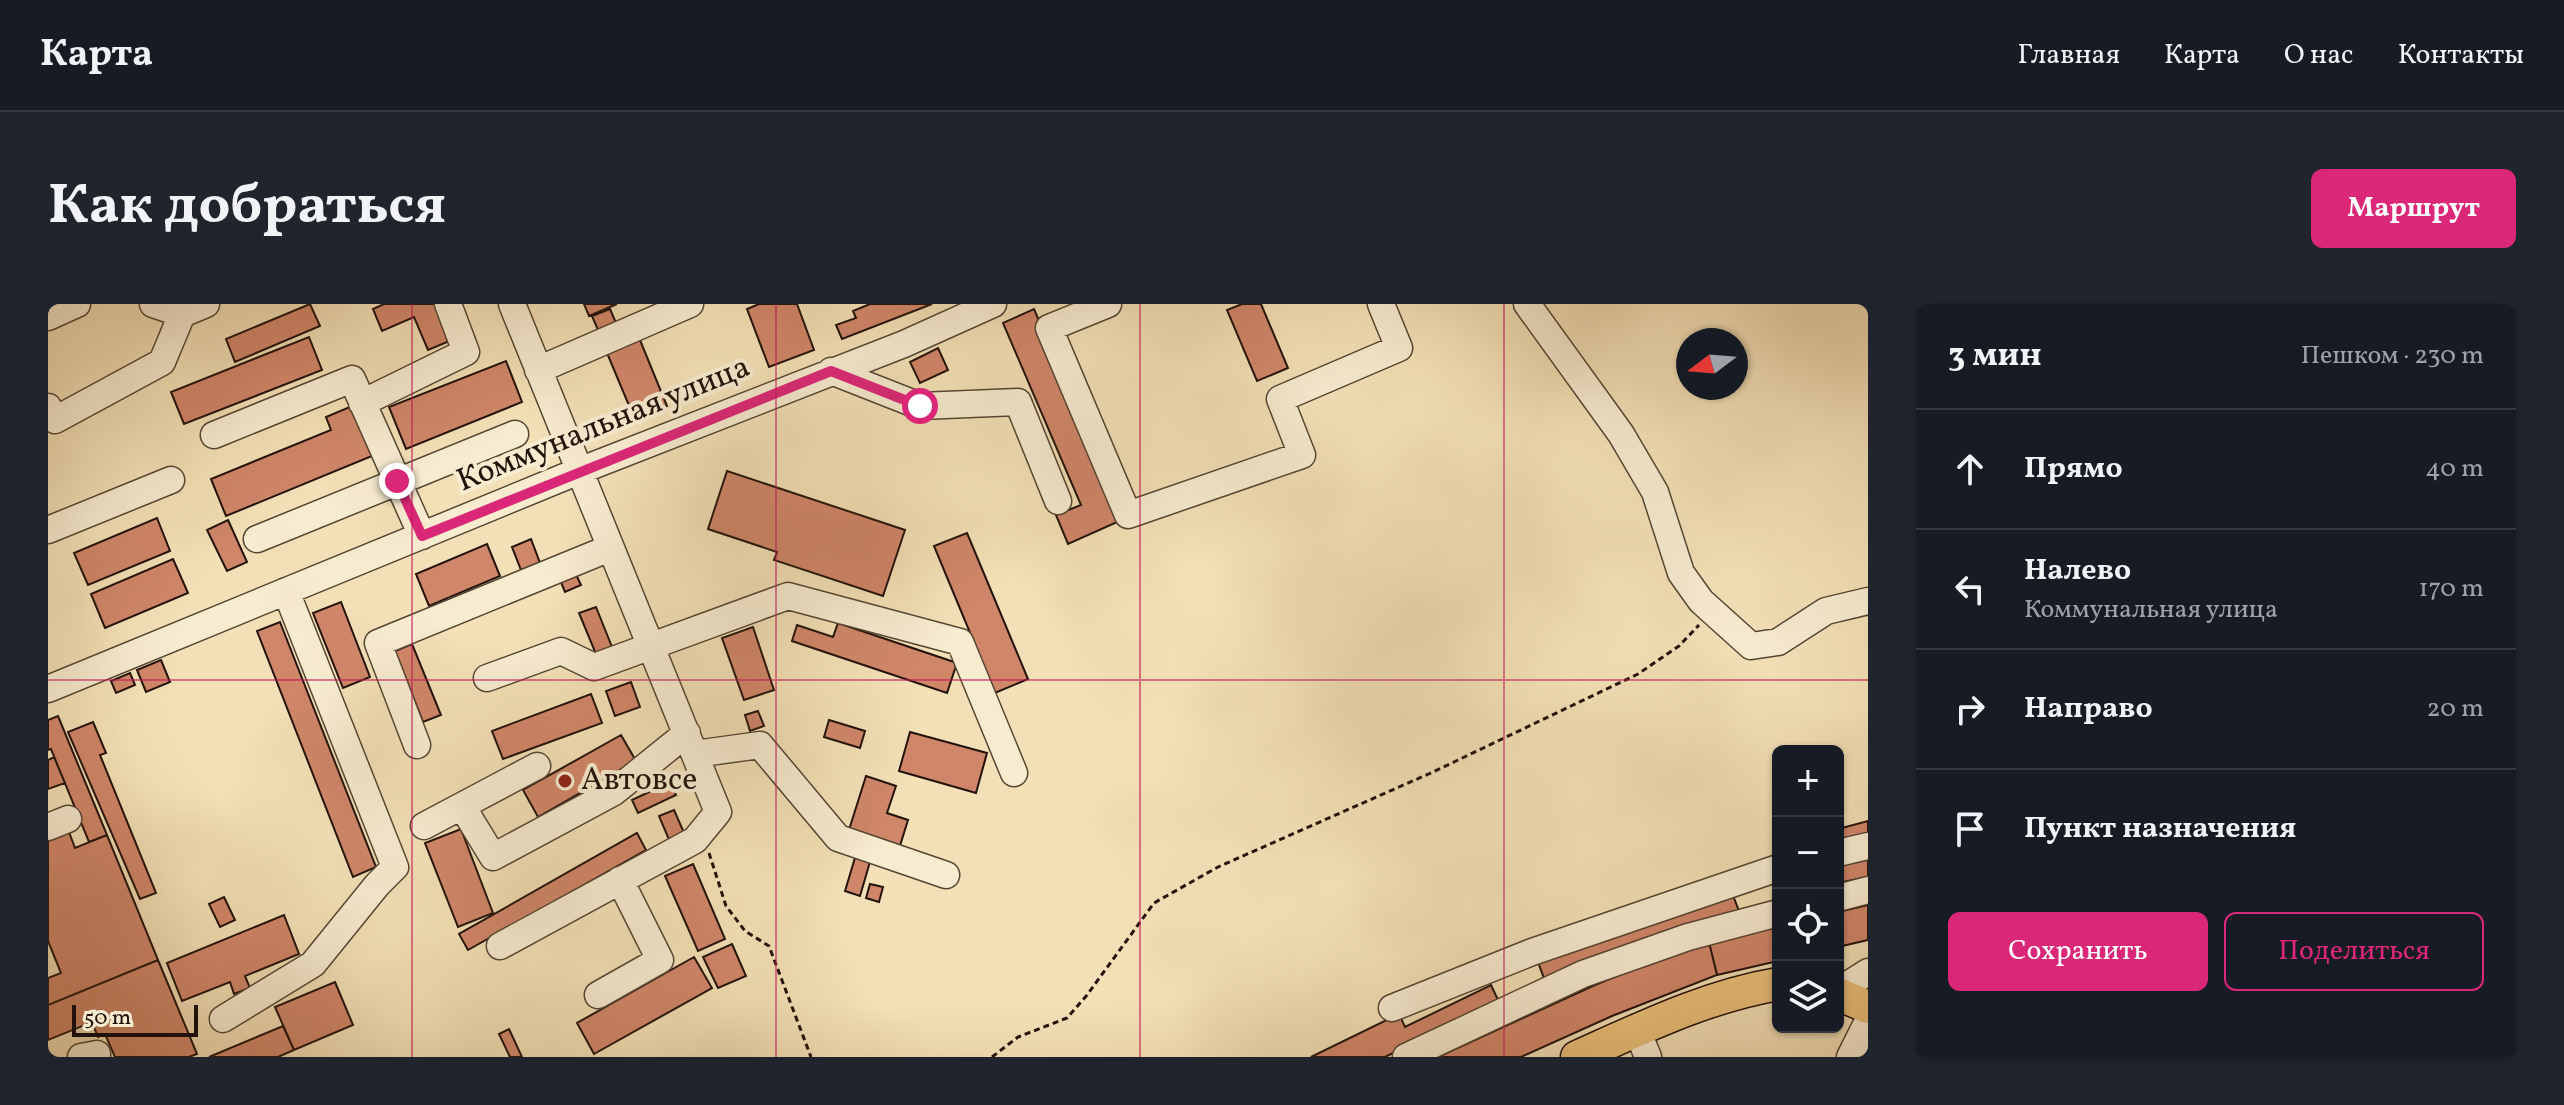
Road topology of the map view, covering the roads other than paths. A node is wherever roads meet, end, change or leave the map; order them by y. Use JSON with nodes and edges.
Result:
{"nodes":[{"id":1,"x":77,"y":304,"type":"edge"},
{"id":2,"x":153,"y":304,"type":"edge"},
{"id":3,"x":448,"y":304,"type":"edge"},
{"id":4,"x":512,"y":304,"type":"edge"},
{"id":5,"x":690,"y":304,"type":"edge"},
{"id":6,"x":993,"y":304,"type":"edge"},
{"id":7,"x":1108,"y":304,"type":"edge"},
{"id":8,"x":1381,"y":304,"type":"edge"},
{"id":9,"x":1527,"y":304,"type":"edge"},
{"id":10,"x":194,"y":309,"type":"edge"},
{"id":11,"x":48,"y":317,"type":"edge"},
{"id":12,"x":538,"y":370,"type":"junction"},
{"id":13,"x":831,"y":371,"type":"junction"},
{"id":14,"x":362,"y":403,"type":"junction"},
{"id":15,"x":48,"y":407,"type":"edge"},
{"id":16,"x":515,"y":434,"type":"dead end"},
{"id":17,"x":214,"y":435,"type":"dead end"},
{"id":18,"x":579,"y":471,"type":"junction"},
{"id":19,"x":171,"y":480,"type":"dead end"},
{"id":20,"x":397,"y":481,"type":"junction"},
{"id":21,"x":1058,"y":501,"type":"dead end"},
{"id":22,"x":48,"y":530,"type":"edge"},
{"id":23,"x":422,"y":536,"type":"junction"},
{"id":24,"x":257,"y":539,"type":"dead end"},
{"id":25,"x":610,"y":548,"type":"junction"},
{"id":26,"x":286,"y":591,"type":"junction"},
{"id":27,"x":1868,"y":601,"type":"edge"},
{"id":28,"x":651,"y":644,"type":"junction"},
{"id":29,"x":487,"y":678,"type":"dead end"},
{"id":30,"x":48,"y":689,"type":"edge"},
{"id":31,"x":691,"y":743,"type":"junction"},
{"id":32,"x":417,"y":745,"type":"dead end"},
{"id":33,"x":537,"y":766,"type":"dead end"},
{"id":34,"x":1014,"y":773,"type":"dead end"},
{"id":35,"x":462,"y":806,"type":"junction"},
{"id":36,"x":424,"y":826,"type":"dead end"},
{"id":37,"x":1868,"y":846,"type":"edge"},
{"id":38,"x":1844,"y":852,"type":"edge"},
{"id":39,"x":1772,"y":870,"type":"edge"},
{"id":40,"x":946,"y":875,"type":"dead end"},
{"id":41,"x":620,"y":880,"type":"junction"},
{"id":42,"x":1868,"y":890,"type":"edge"},
{"id":43,"x":1844,"y":896,"type":"edge"},
{"id":44,"x":1772,"y":915,"type":"edge"},
{"id":45,"x":500,"y":946,"type":"dead end"},
{"id":46,"x":1868,"y":972,"type":"edge"},
{"id":47,"x":1772,"y":985,"type":"edge"},
{"id":48,"x":1844,"y":988,"type":"edge"},
{"id":49,"x":598,"y":995,"type":"dead end"},
{"id":50,"x":1844,"y":995,"type":"edge"},
{"id":51,"x":1868,"y":1007,"type":"edge"},
{"id":52,"x":1392,"y":1008,"type":"dead end"},
{"id":53,"x":223,"y":1019,"type":"dead end"},
{"id":54,"x":1868,"y":1021,"type":"edge"},
{"id":55,"x":1642,"y":1043,"type":"edge"},
{"id":56,"x":1406,"y":1057,"type":"edge"},
{"id":57,"x":1577,"y":1057,"type":"edge"},
{"id":58,"x":1850,"y":1057,"type":"edge"}],
"edges":[{"from":1,"to":11,"type":"street"},
{"from":2,"to":10,"type":"street"},
{"from":3,"to":14,"type":"street"},
{"from":4,"to":12,"type":"street"},
{"from":5,"to":12,"type":"street"},
{"from":6,"to":13,"type":"street","name":"Коммунальная улица"},
{"from":7,"to":8,"type":"street"},
{"from":9,"to":27,"type":"street"},
{"from":10,"to":15,"type":"street"},
{"from":12,"to":18,"type":"street"},
{"from":13,"to":18,"type":"street","name":"Коммунальная улица"},
{"from":13,"to":21,"type":"street"},
{"from":14,"to":17,"type":"street"},
{"from":14,"to":20,"type":"street"},
{"from":16,"to":20,"type":"street"},
{"from":18,"to":23,"type":"street","name":"Коммунальная улица"},
{"from":18,"to":25,"type":"street"},
{"from":19,"to":22,"type":"street"},
{"from":20,"to":23,"type":"street"},
{"from":20,"to":24,"type":"street"},
{"from":23,"to":26,"type":"street","name":"Коммунальная улица"},
{"from":25,"to":28,"type":"street"},
{"from":25,"to":32,"type":"street"},
{"from":26,"to":30,"type":"street","name":"Коммунальная улица"},
{"from":26,"to":53,"type":"street"},
{"from":28,"to":29,"type":"street"},
{"from":28,"to":31,"type":"street"},
{"from":28,"to":34,"type":"street"},
{"from":31,"to":35,"type":"street"},
{"from":31,"to":40,"type":"street"},
{"from":31,"to":41,"type":"street"},
{"from":33,"to":35,"type":"street"},
{"from":35,"to":36,"type":"street"},
{"from":37,"to":38,"type":"street"},
{"from":39,"to":52,"type":"street"},
{"from":41,"to":45,"type":"street"},
{"from":41,"to":49,"type":"street"},
{"from":42,"to":43,"type":"street"},
{"from":44,"to":56,"type":"street"},
{"from":46,"to":48,"type":"street"},
{"from":47,"to":55,"type":"main road"},
{"from":50,"to":51,"type":"main road"},
{"from":54,"to":58,"type":"street"},
{"from":55,"to":57,"type":"main road"}]}
